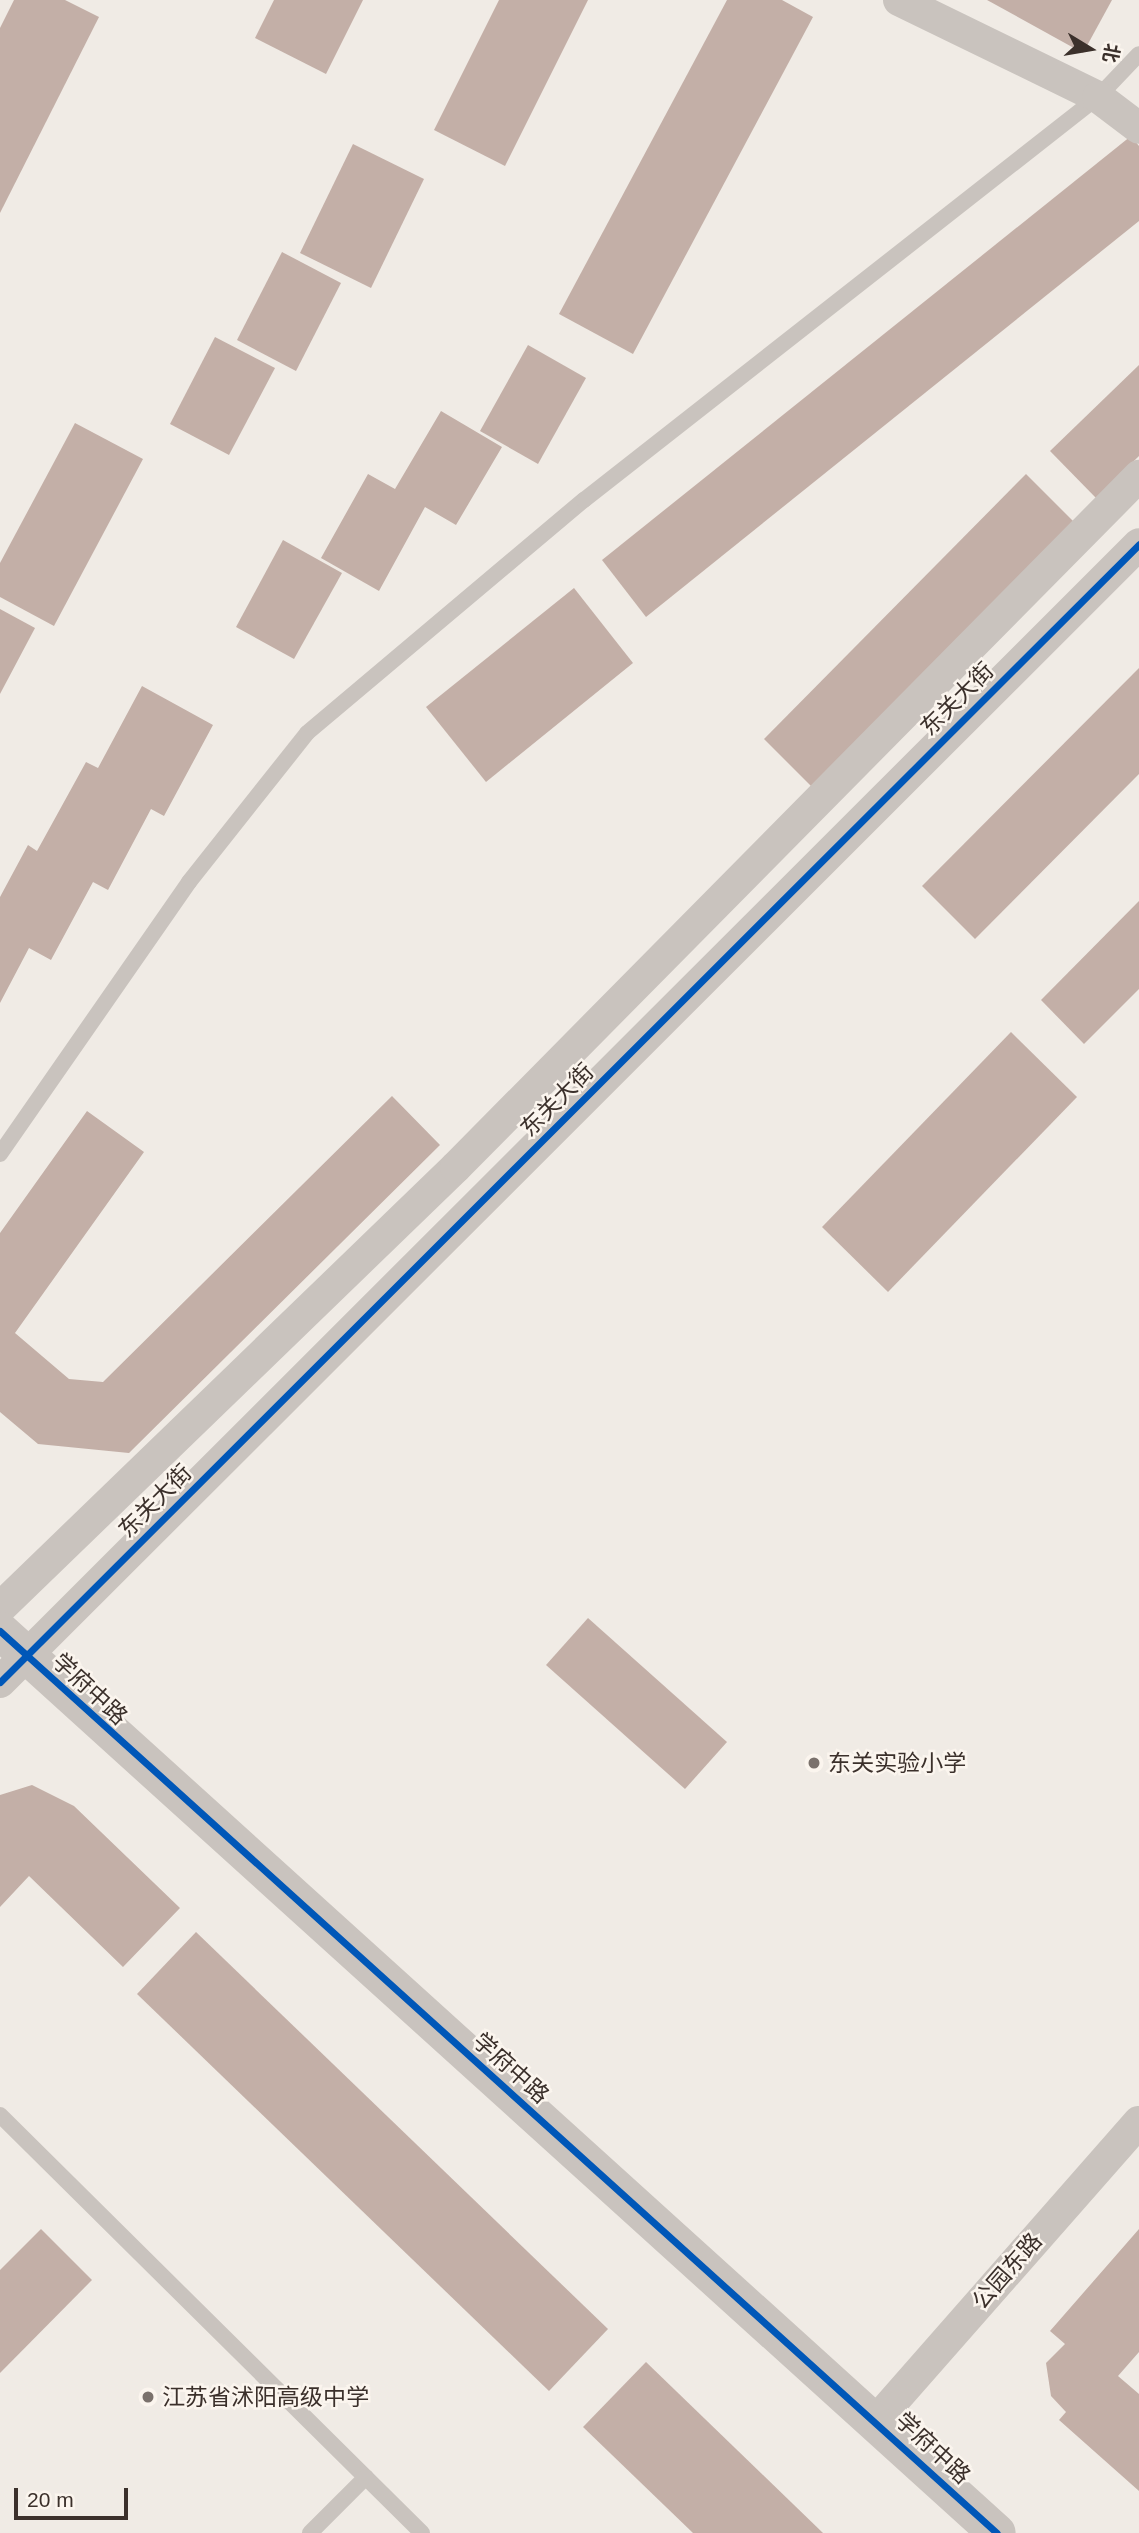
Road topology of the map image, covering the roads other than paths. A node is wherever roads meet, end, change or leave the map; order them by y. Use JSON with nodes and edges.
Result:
{"nodes":[{"id":1,"x":899,"y":0,"type":"edge"},
{"id":2,"x":1139,"y":54,"type":"edge"},
{"id":3,"x":1098,"y":97,"type":"junction"},
{"id":4,"x":1139,"y":128,"type":"edge"},
{"id":5,"x":1139,"y":476,"type":"edge"},
{"id":6,"x":1139,"y":544,"type":"edge"},
{"id":7,"x":0,"y":1154,"type":"edge"},
{"id":8,"x":0,"y":1608,"type":"edge"},
{"id":9,"x":9,"y":1656,"type":"edge"},
{"id":10,"x":0,"y":2115,"type":"edge"},
{"id":11,"x":1139,"y":2122,"type":"edge"},
{"id":12,"x":876,"y":2421,"type":"junction"},
{"id":13,"x":366,"y":2477,"type":"junction"},
{"id":14,"x":310,"y":2533,"type":"edge"},
{"id":15,"x":422,"y":2533,"type":"edge"},
{"id":16,"x":997,"y":2533,"type":"edge"}],
"edges":[{"from":1,"to":3,"type":"street"},
{"from":2,"to":3,"type":"lane"},
{"from":3,"to":4,"type":"street"},
{"from":3,"to":7,"type":"lane"},
{"from":5,"to":8,"type":"street","name":"东关大街"},
{"from":6,"to":9,"type":"street","name":"东关大街"},
{"from":9,"to":12,"type":"street","name":"学府中路"},
{"from":10,"to":13,"type":"lane"},
{"from":11,"to":12,"type":"street","name":"公园东路"},
{"from":12,"to":16,"type":"street","name":"学府中路"},
{"from":13,"to":14,"type":"lane"},
{"from":13,"to":15,"type":"lane"}]}
